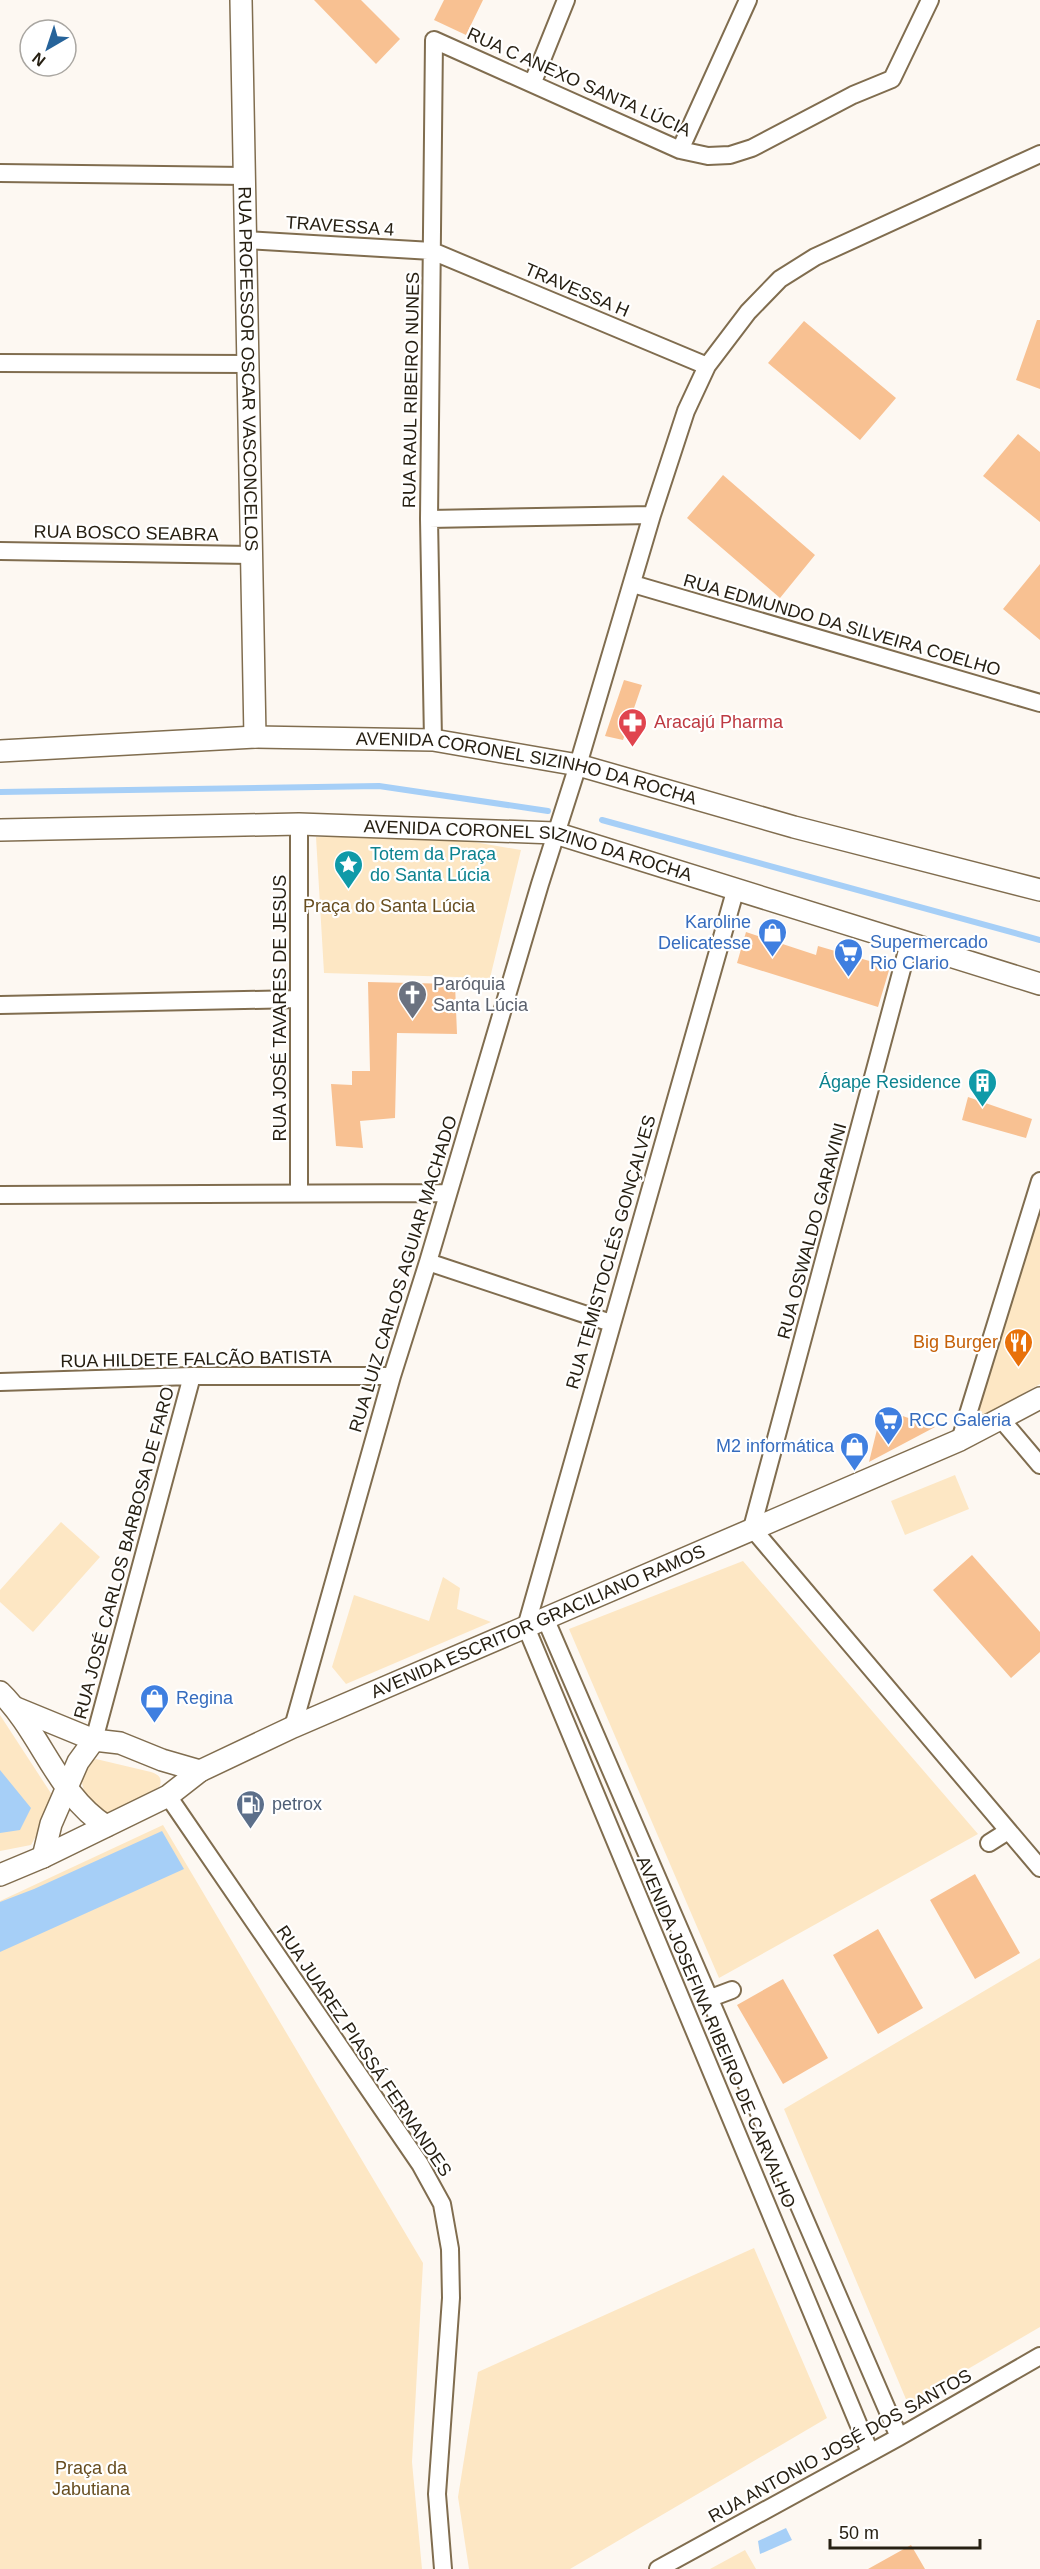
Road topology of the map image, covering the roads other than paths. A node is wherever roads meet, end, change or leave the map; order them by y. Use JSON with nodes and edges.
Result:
{"nodes":[{"id":1,"x":241,"y":0,"type":"edge"},
{"id":2,"x":566,"y":0,"type":"edge"},
{"id":3,"x":748,"y":0,"type":"edge"},
{"id":4,"x":930,"y":0,"type":"edge"},
{"id":5,"x":434,"y":40,"type":"joint"},
{"id":6,"x":533,"y":82,"type":"junction"},
{"id":7,"x":680,"y":150,"type":"junction"},
{"id":8,"x":1040,"y":154,"type":"edge"},
{"id":9,"x":0,"y":173,"type":"edge"},
{"id":10,"x":245,"y":176,"type":"junction"},
{"id":11,"x":246,"y":240,"type":"junction"},
{"id":12,"x":432,"y":251,"type":"junction"},
{"id":13,"x":0,"y":363,"type":"edge"},
{"id":14,"x":249,"y":364,"type":"junction"},
{"id":15,"x":707,"y":366,"type":"junction"},
{"id":16,"x":652,"y":516,"type":"junction"},
{"id":17,"x":429,"y":519,"type":"junction"},
{"id":18,"x":0,"y":551,"type":"edge"},
{"id":19,"x":251,"y":555,"type":"junction"},
{"id":20,"x":633,"y":584,"type":"junction"},
{"id":21,"x":1040,"y":704,"type":"edge"},
{"id":22,"x":255,"y":737,"type":"junction"},
{"id":23,"x":433,"y":740,"type":"junction"},
{"id":24,"x":0,"y":751,"type":"edge"},
{"id":25,"x":578,"y":765,"type":"junction"},
{"id":26,"x":299,"y":824,"type":"junction"},
{"id":27,"x":0,"y":830,"type":"edge"},
{"id":28,"x":555,"y":833,"type":"junction"},
{"id":29,"x":735,"y":888,"type":"junction"},
{"id":30,"x":1040,"y":890,"type":"edge"},
{"id":31,"x":909,"y":944,"type":"junction"},
{"id":32,"x":1040,"y":984,"type":"edge"},
{"id":33,"x":299,"y":999,"type":"junction"},
{"id":34,"x":0,"y":1005,"type":"edge"},
{"id":35,"x":1040,"y":1181,"type":"edge"},
{"id":36,"x":299,"y":1193,"type":"junction"},
{"id":37,"x":447,"y":1193,"type":"junction"},
{"id":38,"x":0,"y":1195,"type":"edge"},
{"id":39,"x":429,"y":1262,"type":"junction"},
{"id":40,"x":611,"y":1323,"type":"junction"},
{"id":41,"x":192,"y":1376,"type":"junction"},
{"id":42,"x":392,"y":1376,"type":"junction"},
{"id":43,"x":0,"y":1382,"type":"edge"},
{"id":44,"x":1040,"y":1398,"type":"edge"},
{"id":45,"x":1001,"y":1419,"type":"junction"},
{"id":46,"x":960,"y":1440,"type":"junction"},
{"id":47,"x":1040,"y":1465,"type":"edge"},
{"id":48,"x":752,"y":1528,"type":"junction"},
{"id":49,"x":535,"y":1622,"type":"junction"},
{"id":50,"x":0,"y":1692,"type":"edge"},
{"id":51,"x":16,"y":1708,"type":"junction"},
{"id":52,"x":293,"y":1727,"type":"junction"},
{"id":53,"x":94,"y":1740,"type":"junction"},
{"id":54,"x":162,"y":1760,"type":"junction"},
{"id":55,"x":200,"y":1771,"type":"junction"},
{"id":56,"x":68,"y":1789,"type":"junction"},
{"id":57,"x":168,"y":1796,"type":"junction"},
{"id":58,"x":106,"y":1826,"type":"junction"},
{"id":59,"x":1008,"y":1831,"type":"junction"},
{"id":60,"x":989,"y":1843,"type":"dead end"},
{"id":61,"x":43,"y":1857,"type":"junction"},
{"id":62,"x":1040,"y":1868,"type":"edge"},
{"id":63,"x":0,"y":1875,"type":"edge"},
{"id":64,"x":732,"y":1990,"type":"dead end"},
{"id":65,"x":708,"y":1999,"type":"junction"},
{"id":66,"x":1040,"y":2356,"type":"edge"},
{"id":67,"x":899,"y":2438,"type":"junction"},
{"id":68,"x":870,"y":2452,"type":"junction"},
{"id":69,"x":443,"y":2569,"type":"edge"},
{"id":70,"x":658,"y":2569,"type":"edge"}],
"edges":[{"from":1,"to":10,"type":"street","name":"RUA PROFESSOR OSCAR VASCONCELOS"},
{"from":2,"to":6,"type":"street"},
{"from":3,"to":7,"type":"street"},
{"from":4,"to":7,"type":"street","name":"RUA C ANEXO SANTA LÚCIA"},
{"from":5,"to":6,"type":"street","name":"RUA C ANEXO SANTA LÚCIA"},
{"from":5,"to":12,"type":"street","name":"RUA RAUL RIBEIRO NUNES"},
{"from":6,"to":7,"type":"street","name":"RUA C ANEXO SANTA LÚCIA"},
{"from":8,"to":15,"type":"street"},
{"from":9,"to":10,"type":"street"},
{"from":10,"to":11,"type":"street","name":"RUA PROFESSOR OSCAR VASCONCELOS"},
{"from":11,"to":12,"type":"street","name":"TRAVESSA 4"},
{"from":11,"to":14,"type":"street","name":"RUA PROFESSOR OSCAR VASCONCELOS"},
{"from":12,"to":15,"type":"street","name":"TRAVESSA H"},
{"from":12,"to":17,"type":"street","name":"RUA RAUL RIBEIRO NUNES"},
{"from":13,"to":14,"type":"street"},
{"from":14,"to":19,"type":"street","name":"RUA PROFESSOR OSCAR VASCONCELOS"},
{"from":15,"to":16,"type":"street","name":"RUA LUIZ CARLOS AGUIAR MACHADO"},
{"from":16,"to":17,"type":"street"},
{"from":16,"to":20,"type":"street","name":"RUA LUIZ CARLOS AGUIAR MACHADO"},
{"from":17,"to":23,"type":"street","name":"RUA RAUL RIBEIRO NUNES"},
{"from":18,"to":19,"type":"street","name":"RUA BOSCO SEABRA"},
{"from":19,"to":22,"type":"street","name":"RUA PROFESSOR OSCAR VASCONCELOS"},
{"from":20,"to":21,"type":"street","name":"RUA EDMUNDO DA SILVEIRA COELHO"},
{"from":20,"to":25,"type":"street","name":"RUA LUIZ CARLOS AGUIAR MACHADO"},
{"from":22,"to":23,"type":"street","name":"AVENIDA CORONEL SIZINHO DA ROCHA"},
{"from":22,"to":24,"type":"street","name":"AVENIDA CORONEL SIZINHO DA ROCHA"},
{"from":23,"to":25,"type":"street","name":"AVENIDA CORONEL SIZINHO DA ROCHA"},
{"from":25,"to":28,"type":"street","name":"RUA LUIZ CARLOS AGUIAR MACHADO"},
{"from":25,"to":30,"type":"street","name":"AVENIDA CORONEL SIZINHO DA ROCHA"},
{"from":26,"to":27,"type":"street","name":"AVENIDA CORONEL SIZINO DA ROCHA"},
{"from":26,"to":28,"type":"street","name":"AVENIDA CORONEL SIZINO DA ROCHA"},
{"from":26,"to":33,"type":"street","name":"RUA JOSÉ TAVARES DE JESUS"},
{"from":28,"to":29,"type":"street","name":"AVENIDA CORONEL SIZINO DA ROCHA"},
{"from":28,"to":37,"type":"street","name":"RUA LUIZ CARLOS AGUIAR MACHADO"},
{"from":29,"to":31,"type":"street","name":"AVENIDA CORONEL SIZINO DA ROCHA"},
{"from":29,"to":40,"type":"street","name":"RUA TEMISTOCLÉS GONÇALVES"},
{"from":31,"to":32,"type":"street","name":"AVENIDA CORONEL SIZINO DA ROCHA"},
{"from":31,"to":48,"type":"street","name":"RUA OSWALDO GARAVINI"},
{"from":33,"to":34,"type":"street"},
{"from":33,"to":36,"type":"street","name":"RUA JOSÉ TAVARES DE JESUS"},
{"from":35,"to":46,"type":"street"},
{"from":36,"to":37,"type":"street"},
{"from":36,"to":38,"type":"street"},
{"from":37,"to":39,"type":"street","name":"RUA LUIZ CARLOS AGUIAR MACHADO"},
{"from":39,"to":40,"type":"street"},
{"from":39,"to":42,"type":"street","name":"RUA LUIZ CARLOS AGUIAR MACHADO"},
{"from":40,"to":49,"type":"street","name":"RUA TEMISTOCLÉS GONÇALVES"},
{"from":41,"to":42,"type":"street","name":"RUA HILDETE FALCÃO BATISTA"},
{"from":41,"to":43,"type":"street","name":"RUA HILDETE FALCÃO BATISTA"},
{"from":41,"to":53,"type":"street","name":"RUA JOSÉ CARLOS BARBOSA DE FARO"},
{"from":42,"to":52,"type":"street","name":"RUA LUIZ CARLOS AGUIAR MACHADO"},
{"from":44,"to":45,"type":"street","name":"AVENIDA ESCRITOR GRACILIANO RAMOS"},
{"from":45,"to":46,"type":"street","name":"AVENIDA ESCRITOR GRACILIANO RAMOS"},
{"from":45,"to":47,"type":"street"},
{"from":46,"to":48,"type":"street","name":"AVENIDA ESCRITOR GRACILIANO RAMOS"},
{"from":48,"to":49,"type":"street","name":"AVENIDA ESCRITOR GRACILIANO RAMOS"},
{"from":48,"to":59,"type":"street"},
{"from":49,"to":52,"type":"street","name":"AVENIDA ESCRITOR GRACILIANO RAMOS"},
{"from":49,"to":65,"type":"street","name":"AVENIDA JOSEFINA RIBEIRO DE CARVALHO"},
{"from":49,"to":68,"type":"street","name":"AVENIDA JOSEFINA RIBEIRO DE CARVALHO"},
{"from":50,"to":51,"type":"street"},
{"from":51,"to":53,"type":"street"},
{"from":51,"to":56,"type":"street"},
{"from":52,"to":55,"type":"street","name":"AVENIDA ESCRITOR GRACILIANO RAMOS"},
{"from":53,"to":54,"type":"street"},
{"from":53,"to":56,"type":"street"},
{"from":54,"to":55,"type":"street"},
{"from":54,"to":57,"type":"street"},
{"from":55,"to":57,"type":"street","name":"AVENIDA ESCRITOR GRACILIANO RAMOS"},
{"from":56,"to":58,"type":"street"},
{"from":56,"to":61,"type":"street"},
{"from":57,"to":58,"type":"street","name":"AVENIDA ESCRITOR GRACILIANO RAMOS"},
{"from":57,"to":69,"type":"street","name":"RUA JUAREZ PIASSÁ FERNANDES"},
{"from":58,"to":61,"type":"street","name":"AVENIDA ESCRITOR GRACILIANO RAMOS"},
{"from":59,"to":60,"type":"street"},
{"from":59,"to":62,"type":"street"},
{"from":61,"to":63,"type":"street","name":"AVENIDA ESCRITOR GRACILIANO RAMOS"},
{"from":64,"to":65,"type":"street"},
{"from":65,"to":67,"type":"street","name":"AVENIDA JOSEFINA RIBEIRO DE CARVALHO"},
{"from":66,"to":67,"type":"street","name":"RUA ANTONIO JOSÉ DOS SANTOS"},
{"from":67,"to":68,"type":"street","name":"RUA ANTONIO JOSÉ DOS SANTOS"},
{"from":68,"to":70,"type":"street","name":"RUA ANTONIO JOSÉ DOS SANTOS"}]}
